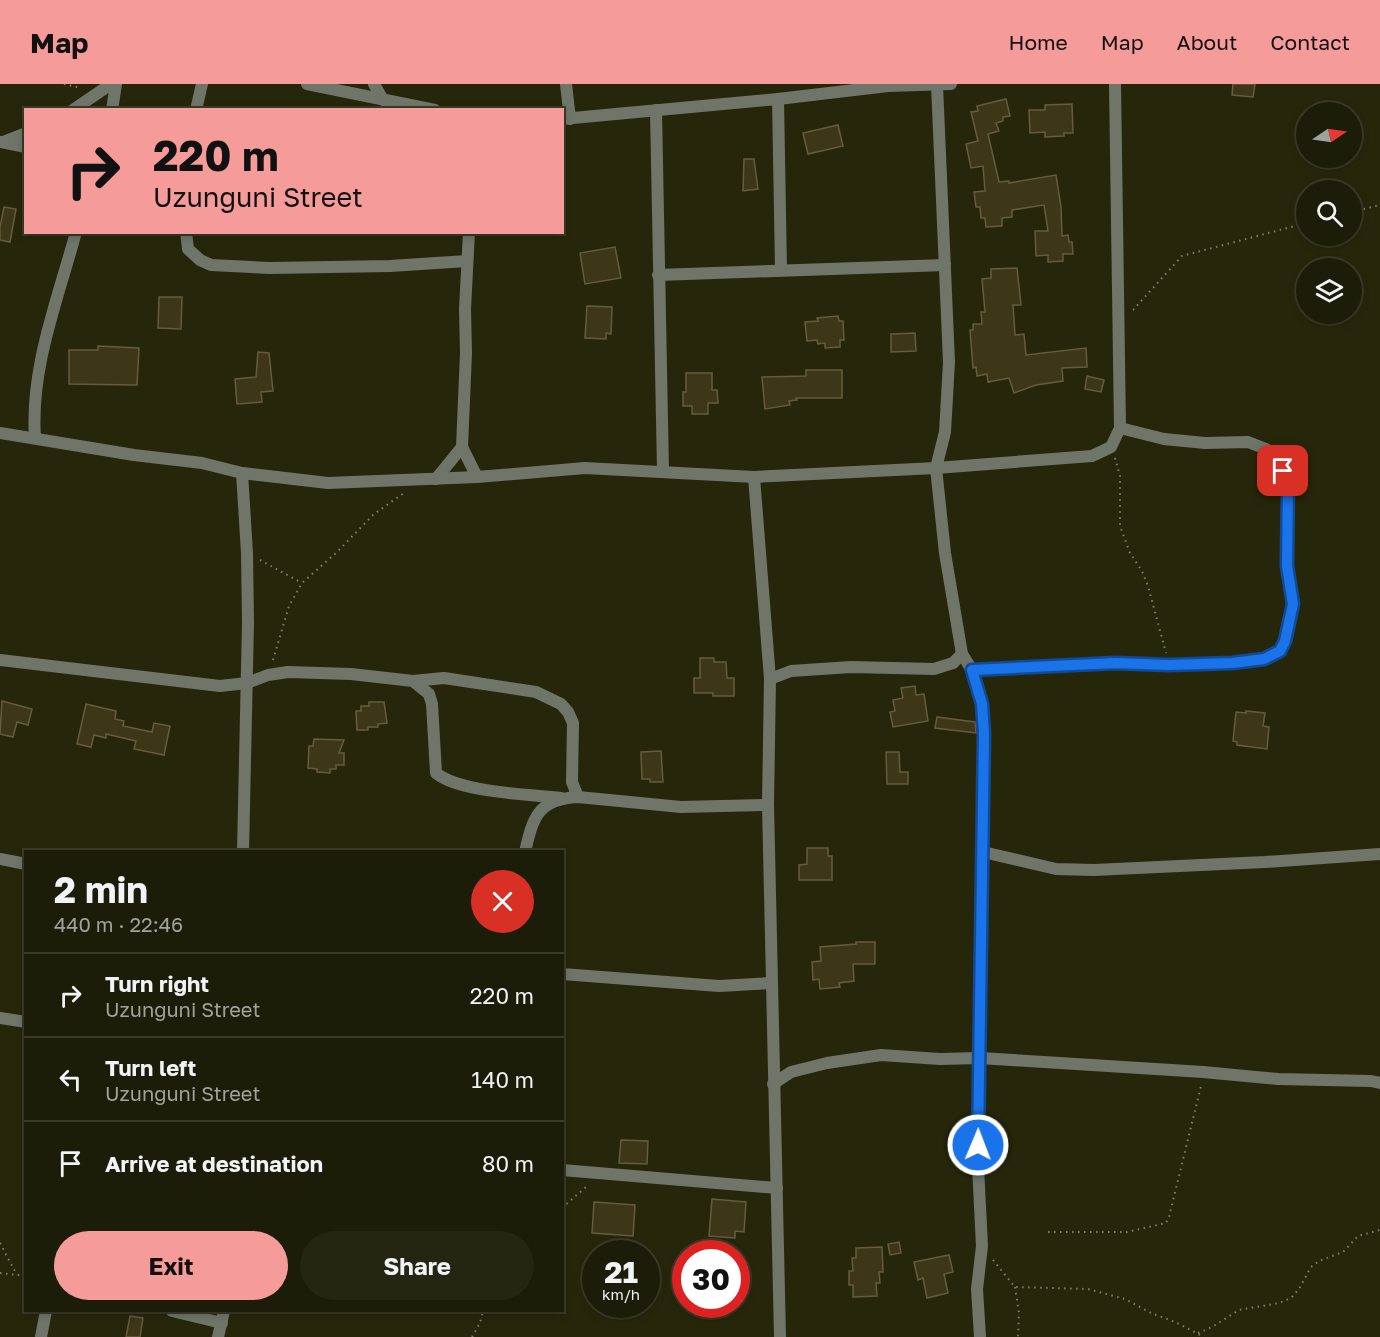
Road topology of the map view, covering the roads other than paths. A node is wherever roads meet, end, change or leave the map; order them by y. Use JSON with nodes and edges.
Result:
{"nodes":[{"id":1,"x":111,"y":84,"type":"edge"},
{"id":2,"x":116,"y":84,"type":"edge"},
{"id":3,"x":202,"y":84,"type":"edge"},
{"id":4,"x":307,"y":84,"type":"edge"},
{"id":5,"x":374,"y":84,"type":"edge"},
{"id":6,"x":566,"y":84,"type":"edge"},
{"id":7,"x":951,"y":84,"type":"edge"},
{"id":8,"x":1114,"y":84,"type":"edge"},
{"id":9,"x":888,"y":85,"type":"edge"},
{"id":10,"x":937,"y":85,"type":"edge"},
{"id":11,"x":352,"y":88,"type":"edge"},
{"id":12,"x":778,"y":99,"type":"junction"},
{"id":13,"x":383,"y":100,"type":"junction"},
{"id":14,"x":77,"y":108,"type":"edge"},
{"id":15,"x":112,"y":108,"type":"edge"},
{"id":16,"x":196,"y":108,"type":"edge"},
{"id":17,"x":425,"y":108,"type":"edge"},
{"id":18,"x":656,"y":110,"type":"junction"},
{"id":19,"x":566,"y":119,"type":"edge"},
{"id":20,"x":24,"y":134,"type":"edge"},
{"id":21,"x":1,"y":142,"type":"edge"},
{"id":22,"x":24,"y":147,"type":"edge"},
{"id":23,"x":75,"y":234,"type":"edge"},
{"id":24,"x":186,"y":234,"type":"edge"},
{"id":25,"x":469,"y":234,"type":"edge"},
{"id":26,"x":467,"y":261,"type":"junction"},
{"id":27,"x":945,"y":265,"type":"junction"},
{"id":28,"x":781,"y":270,"type":"junction"},
{"id":29,"x":658,"y":274,"type":"junction"},
{"id":30,"x":1120,"y":428,"type":"junction"},
{"id":31,"x":0,"y":433,"type":"edge"},
{"id":32,"x":35,"y":438,"type":"junction"},
{"id":33,"x":462,"y":447,"type":"junction"},
{"id":34,"x":936,"y":468,"type":"junction"},
{"id":35,"x":663,"y":471,"type":"junction"},
{"id":36,"x":242,"y":473,"type":"junction"},
{"id":37,"x":477,"y":477,"type":"junction"},
{"id":38,"x":754,"y":477,"type":"junction"},
{"id":39,"x":436,"y":479,"type":"junction"},
{"id":40,"x":962,"y":654,"type":"junction"},
{"id":41,"x":0,"y":660,"type":"edge"},
{"id":42,"x":972,"y":670,"type":"junction"},
{"id":43,"x":770,"y":679,"type":"junction"},
{"id":44,"x":413,"y":681,"type":"junction"},
{"id":45,"x":247,"y":682,"type":"junction"},
{"id":46,"x":578,"y":797,"type":"junction"},
{"id":47,"x":561,"y":798,"type":"junction"},
{"id":48,"x":768,"y":805,"type":"junction"},
{"id":49,"x":243,"y":850,"type":"edge"},
{"id":50,"x":525,"y":850,"type":"edge"},
{"id":51,"x":983,"y":852,"type":"junction"},
{"id":52,"x":1380,"y":854,"type":"edge"},
{"id":53,"x":0,"y":860,"type":"edge"},
{"id":54,"x":24,"y":864,"type":"edge"},
{"id":55,"x":564,"y":974,"type":"edge"},
{"id":56,"x":772,"y":982,"type":"junction"},
{"id":57,"x":0,"y":1018,"type":"edge"},
{"id":58,"x":24,"y":1022,"type":"edge"},
{"id":59,"x":980,"y":1058,"type":"junction"},
{"id":60,"x":1380,"y":1083,"type":"edge"},
{"id":61,"x":774,"y":1084,"type":"junction"},
{"id":62,"x":564,"y":1170,"type":"edge"},
{"id":63,"x":777,"y":1188,"type":"junction"},
{"id":64,"x":46,"y":1312,"type":"edge"},
{"id":65,"x":180,"y":1312,"type":"edge"},
{"id":66,"x":223,"y":1317,"type":"edge"},
{"id":67,"x":41,"y":1337,"type":"edge"},
{"id":68,"x":218,"y":1337,"type":"edge"},
{"id":69,"x":780,"y":1337,"type":"edge"},
{"id":70,"x":980,"y":1337,"type":"edge"}],
"edges":[{"from":1,"to":14,"type":"street"},
{"from":2,"to":15,"type":"street"},
{"from":3,"to":16,"type":"street"},
{"from":4,"to":11,"type":"street"},
{"from":5,"to":13,"type":"street"},
{"from":6,"to":19,"type":"street"},
{"from":7,"to":10,"type":"street"},
{"from":8,"to":30,"type":"street"},
{"from":9,"to":10,"type":"street"},
{"from":9,"to":12,"type":"street"},
{"from":10,"to":27,"type":"street"},
{"from":11,"to":13,"type":"street"},
{"from":12,"to":18,"type":"street"},
{"from":12,"to":28,"type":"street"},
{"from":13,"to":17,"type":"street"},
{"from":18,"to":19,"type":"street"},
{"from":18,"to":29,"type":"street"},
{"from":20,"to":21,"type":"street"},
{"from":21,"to":22,"type":"street"},
{"from":23,"to":32,"type":"street"},
{"from":24,"to":26,"type":"street"},
{"from":25,"to":26,"type":"street"},
{"from":26,"to":33,"type":"street"},
{"from":27,"to":28,"type":"street"},
{"from":27,"to":34,"type":"street"},
{"from":28,"to":29,"type":"street"},
{"from":29,"to":35,"type":"street"},
{"from":30,"to":34,"type":"street"},
{"from":30,"to":42,"type":"street"},
{"from":31,"to":32,"type":"street"},
{"from":32,"to":36,"type":"street"},
{"from":33,"to":37,"type":"street"},
{"from":33,"to":39,"type":"street"},
{"from":34,"to":38,"type":"street"},
{"from":34,"to":40,"type":"street"},
{"from":35,"to":37,"type":"street"},
{"from":35,"to":38,"type":"street"},
{"from":36,"to":39,"type":"street"},
{"from":36,"to":45,"type":"street"},
{"from":37,"to":39,"type":"street"},
{"from":38,"to":43,"type":"street"},
{"from":40,"to":42,"type":"street"},
{"from":40,"to":43,"type":"street"},
{"from":41,"to":45,"type":"street"},
{"from":42,"to":51,"type":"street"},
{"from":43,"to":48,"type":"street"},
{"from":44,"to":45,"type":"street"},
{"from":44,"to":46,"type":"street"},
{"from":44,"to":47,"type":"street"},
{"from":45,"to":49,"type":"street"},
{"from":46,"to":47,"type":"street"},
{"from":46,"to":48,"type":"street"},
{"from":47,"to":50,"type":"street"},
{"from":48,"to":56,"type":"street"},
{"from":51,"to":52,"type":"street"},
{"from":51,"to":59,"type":"street"},
{"from":53,"to":54,"type":"street"},
{"from":55,"to":56,"type":"street"},
{"from":56,"to":61,"type":"street"},
{"from":57,"to":58,"type":"street"},
{"from":59,"to":60,"type":"street"},
{"from":59,"to":61,"type":"street"},
{"from":59,"to":70,"type":"street"},
{"from":61,"to":63,"type":"street"},
{"from":62,"to":63,"type":"street"},
{"from":63,"to":69,"type":"street"},
{"from":64,"to":67,"type":"street"},
{"from":65,"to":66,"type":"street"},
{"from":66,"to":68,"type":"street"}]}
